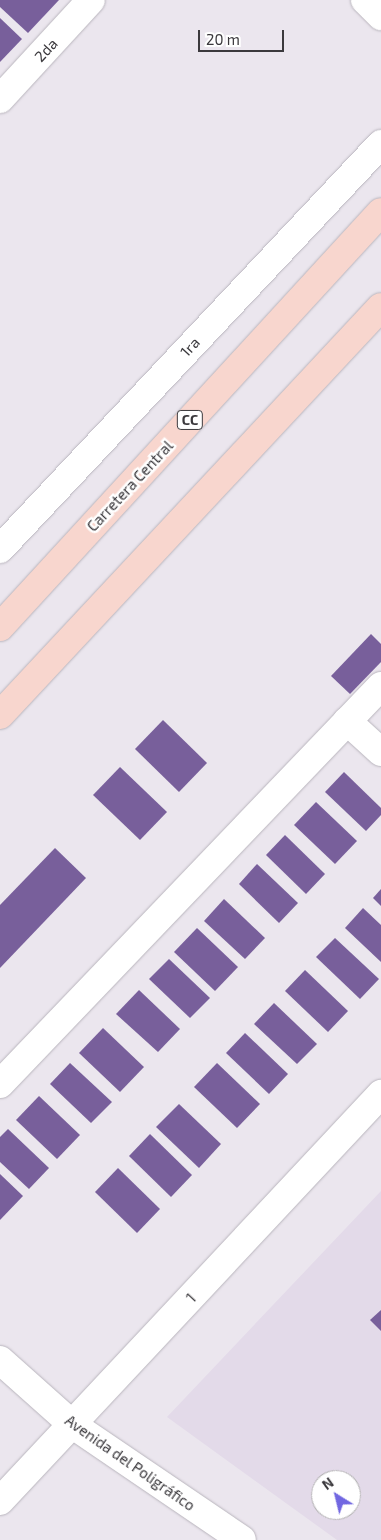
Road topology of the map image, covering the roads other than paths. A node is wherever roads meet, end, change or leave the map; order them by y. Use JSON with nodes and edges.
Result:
{"nodes":[{"id":1,"x":91,"y":0,"type":"edge"},
{"id":2,"x":365,"y":0,"type":"edge"},
{"id":3,"x":381,"y":16,"type":"edge"},
{"id":4,"x":0,"y":99,"type":"edge"},
{"id":5,"x":381,"y":144,"type":"edge"},
{"id":6,"x":381,"y":212,"type":"edge"},
{"id":7,"x":381,"y":307,"type":"edge"},
{"id":8,"x":2,"y":544,"type":"edge"},
{"id":9,"x":0,"y":627,"type":"edge"},
{"id":10,"x":381,"y":686,"type":"edge"},
{"id":11,"x":0,"y":715,"type":"edge"},
{"id":12,"x":347,"y":721,"type":"junction"},
{"id":13,"x":381,"y":752,"type":"edge"},
{"id":14,"x":0,"y":1084,"type":"edge"},
{"id":15,"x":381,"y":1094,"type":"edge"},
{"id":16,"x":0,"y":1360,"type":"edge"},
{"id":17,"x":73,"y":1425,"type":"junction"},
{"id":18,"x":0,"y":1502,"type":"edge"},
{"id":19,"x":242,"y":1540,"type":"edge"}],
"edges":[{"from":1,"to":4,"type":"street","name":"2da"},
{"from":2,"to":3,"type":"street"},
{"from":5,"to":8,"type":"street","name":"1ra"},
{"from":6,"to":9,"type":"main road","name":"Carretera Central","number":"CC"},
{"from":7,"to":11,"type":"main road"},
{"from":10,"to":12,"type":"street"},
{"from":12,"to":13,"type":"street"},
{"from":12,"to":14,"type":"street"},
{"from":15,"to":17,"type":"street","name":"1"},
{"from":16,"to":17,"type":"street","name":"Avenida del Poligráfico"},
{"from":17,"to":18,"type":"street","name":"1"},
{"from":17,"to":19,"type":"street","name":"Avenida del Poligráfico"}]}
